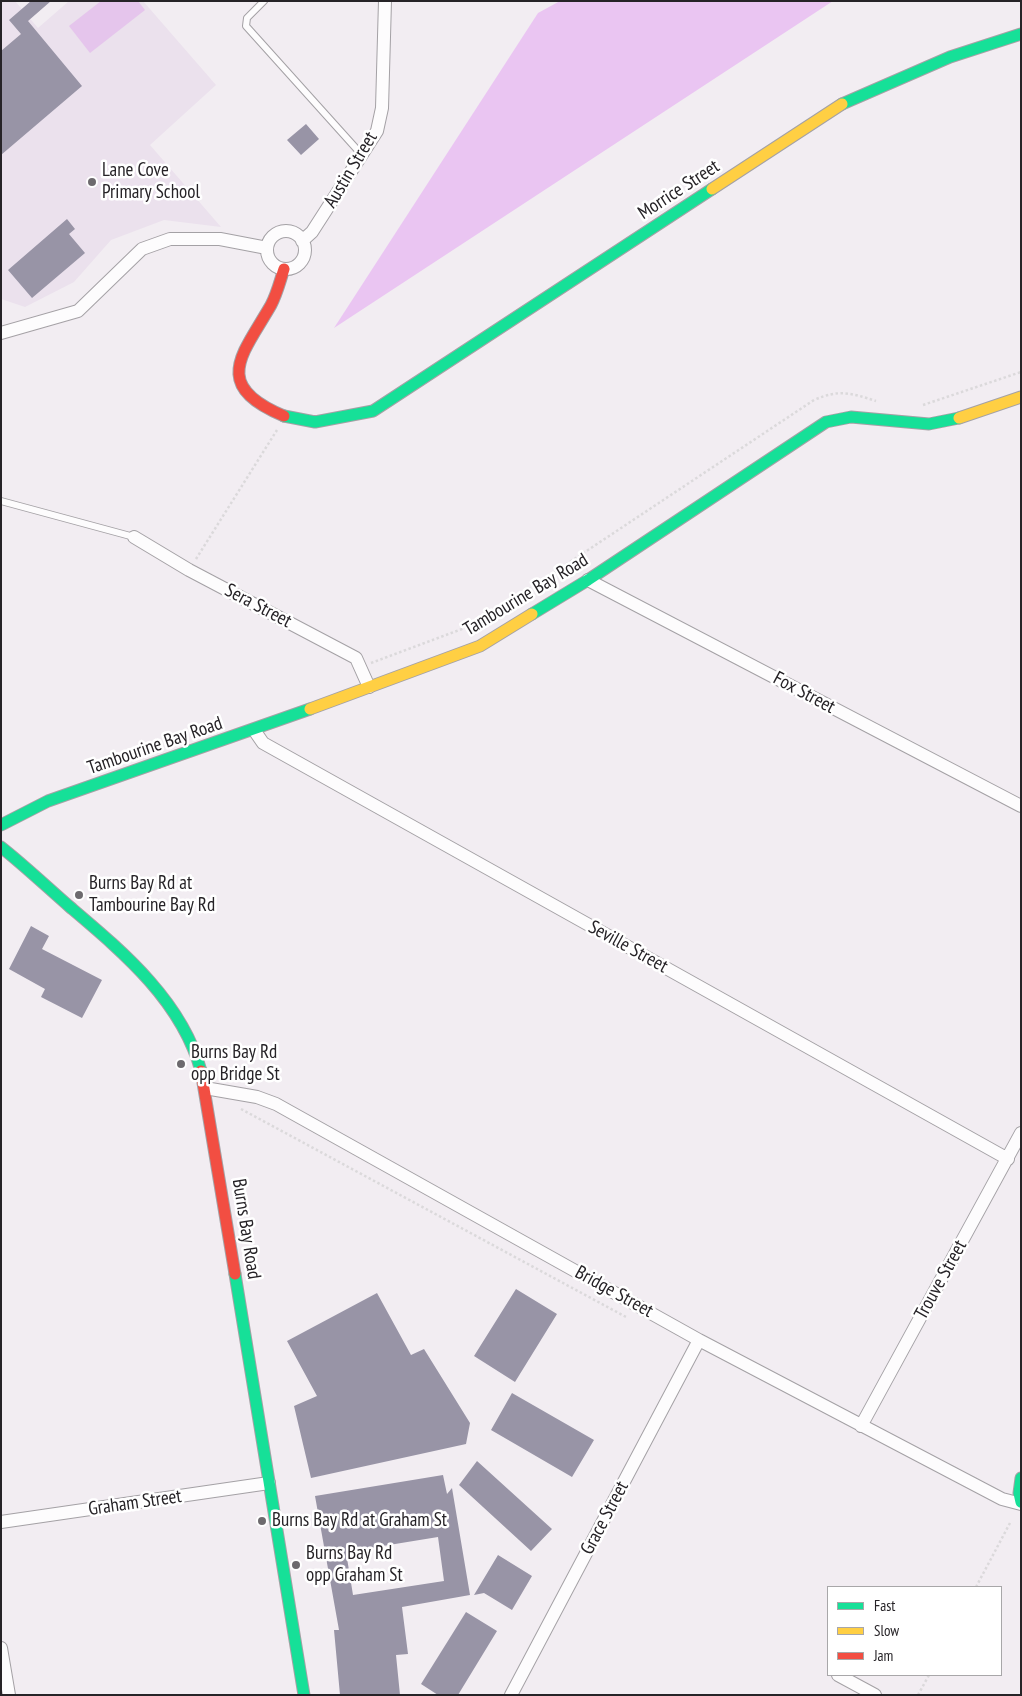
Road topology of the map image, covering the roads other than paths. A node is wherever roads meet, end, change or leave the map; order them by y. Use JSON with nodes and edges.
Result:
{"nodes":[{"id":1,"x":264,"y":1,"type":"edge"},
{"id":2,"x":385,"y":1,"type":"edge"},
{"id":3,"x":1021,"y":34,"type":"edge"},
{"id":4,"x":363,"y":156,"type":"junction"},
{"id":5,"x":302,"y":241,"type":"junction"},
{"id":6,"x":267,"y":248,"type":"junction"},
{"id":7,"x":284,"y":269,"type":"junction"},
{"id":8,"x":1,"y":334,"type":"edge"},
{"id":9,"x":1021,"y":397,"type":"edge"},
{"id":10,"x":1,"y":501,"type":"edge"},
{"id":11,"x":134,"y":538,"type":"joint"},
{"id":12,"x":588,"y":580,"type":"junction"},
{"id":13,"x":369,"y":687,"type":"junction"},
{"id":14,"x":254,"y":730,"type":"junction"},
{"id":15,"x":1021,"y":806,"type":"edge"},
{"id":16,"x":1,"y":825,"type":"edge"},
{"id":17,"x":1,"y":847,"type":"edge"},
{"id":18,"x":206,"y":1088,"type":"junction"},
{"id":19,"x":1021,"y":1134,"type":"edge"},
{"id":20,"x":1008,"y":1159,"type":"junction"},
{"id":21,"x":699,"y":1340,"type":"junction"},
{"id":22,"x":861,"y":1426,"type":"junction"},
{"id":23,"x":1021,"y":1478,"type":"edge"},
{"id":24,"x":269,"y":1484,"type":"junction"},
{"id":25,"x":1021,"y":1503,"type":"edge"},
{"id":26,"x":1,"y":1522,"type":"edge"},
{"id":27,"x":1,"y":1648,"type":"edge"},
{"id":28,"x":840,"y":1676,"type":"edge"},
{"id":29,"x":9,"y":1695,"type":"edge"},
{"id":30,"x":304,"y":1695,"type":"edge"},
{"id":31,"x":511,"y":1695,"type":"edge"},
{"id":32,"x":875,"y":1695,"type":"edge"}],
"edges":[{"from":1,"to":4,"type":"lane"},
{"from":2,"to":4,"type":"street","name":"Austin Street"},
{"from":3,"to":7,"type":"street","name":"Morrice Street"},
{"from":4,"to":5,"type":"street","name":"Austin Street"},
{"from":5,"to":6,"type":"street"},
{"from":5,"to":7,"type":"street"},
{"from":6,"to":7,"type":"street"},
{"from":6,"to":8,"type":"street"},
{"from":9,"to":12,"type":"street","name":"Tambourine Bay Road"},
{"from":10,"to":11,"type":"lane"},
{"from":11,"to":13,"type":"street","name":"Sera Street"},
{"from":12,"to":13,"type":"street","name":"Tambourine Bay Road"},
{"from":12,"to":15,"type":"street","name":"Fox Street"},
{"from":13,"to":14,"type":"street","name":"Tambourine Bay Road"},
{"from":14,"to":16,"type":"street","name":"Tambourine Bay Road"},
{"from":14,"to":20,"type":"street","name":"Seville Street"},
{"from":17,"to":18,"type":"street","name":"Burns Bay Road"},
{"from":18,"to":21,"type":"street","name":"Bridge Street"},
{"from":18,"to":24,"type":"street","name":"Burns Bay Road"},
{"from":19,"to":20,"type":"street","name":"Trouve Street"},
{"from":20,"to":22,"type":"street","name":"Trouve Street"},
{"from":21,"to":22,"type":"street","name":"Bridge Street"},
{"from":21,"to":31,"type":"street","name":"Grace Street"},
{"from":22,"to":25,"type":"street","name":"Bridge Street"},
{"from":23,"to":25,"type":"street"},
{"from":24,"to":26,"type":"street","name":"Graham Street"},
{"from":24,"to":30,"type":"street","name":"Burns Bay Road"},
{"from":27,"to":29,"type":"street"},
{"from":28,"to":32,"type":"street"}]}
